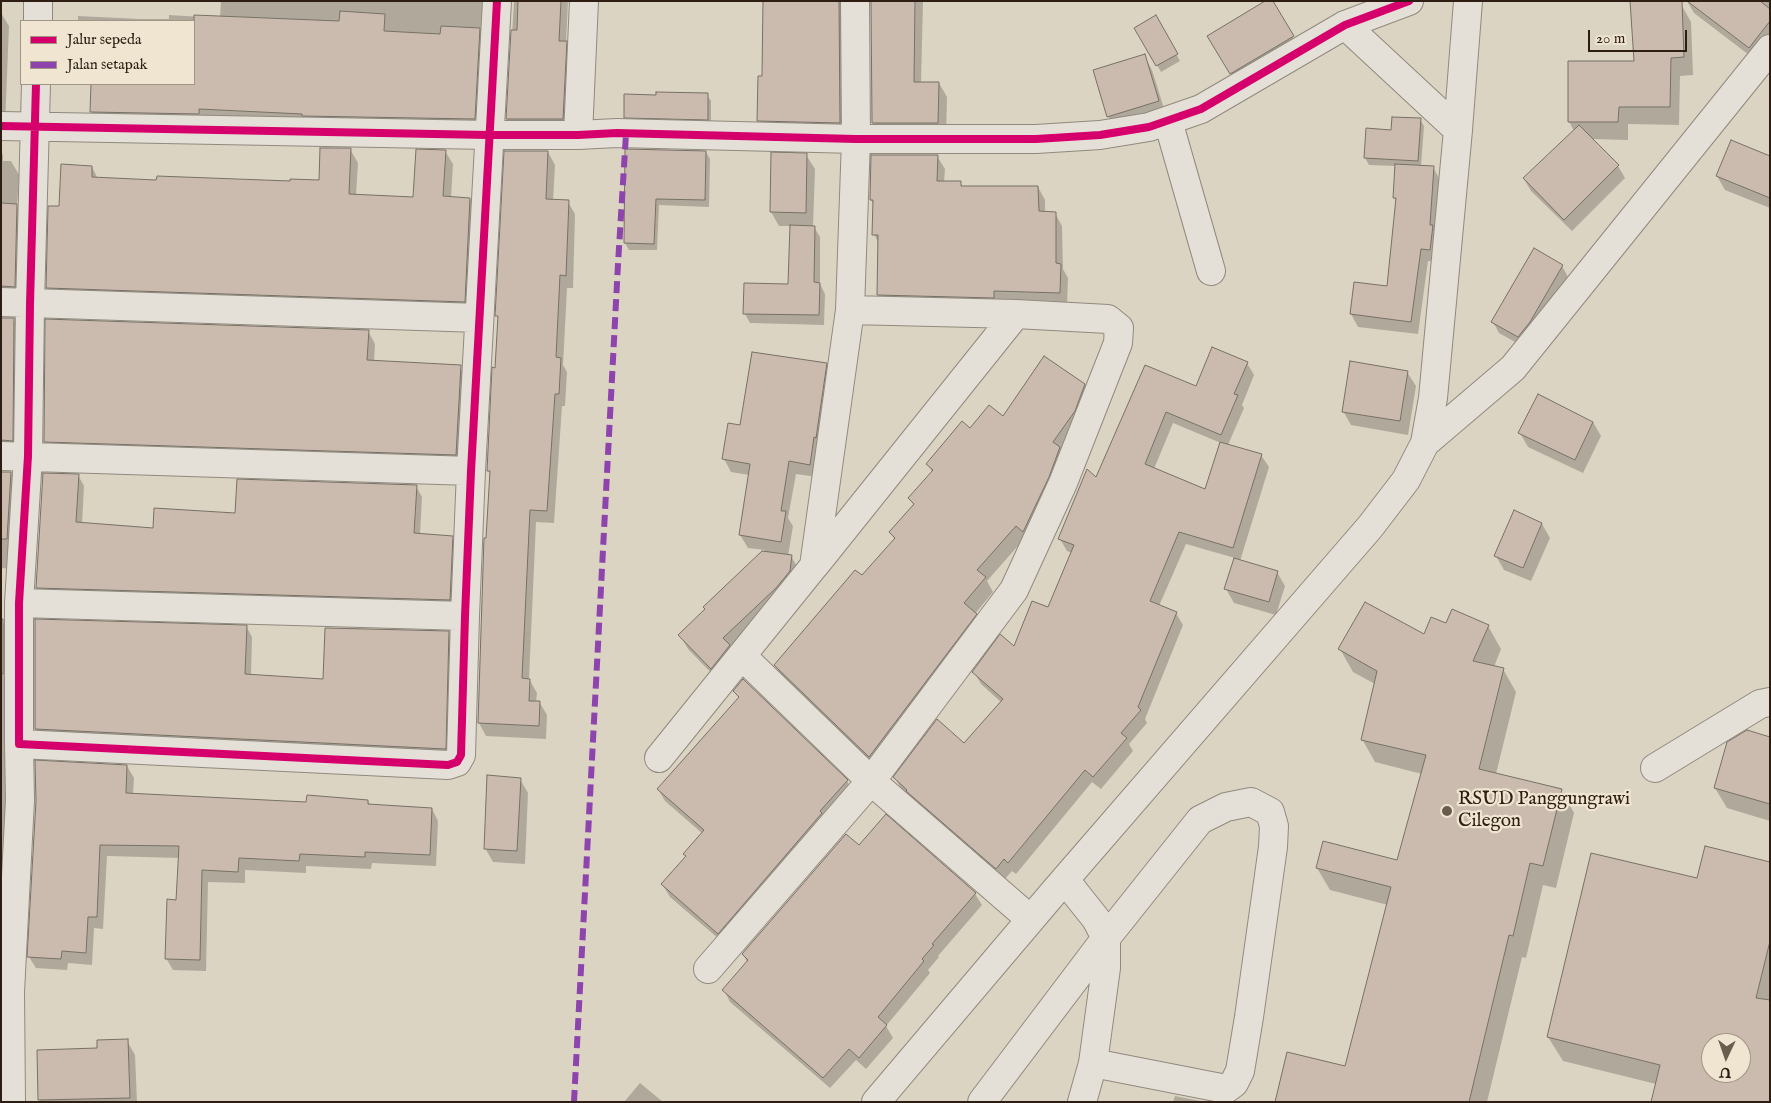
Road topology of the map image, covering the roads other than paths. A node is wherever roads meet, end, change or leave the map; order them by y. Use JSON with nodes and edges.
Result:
{"nodes":[{"id":1,"x":38,"y":1,"type":"edge"},
{"id":2,"x":497,"y":1,"type":"edge"},
{"id":3,"x":584,"y":1,"type":"edge"},
{"id":4,"x":855,"y":1,"type":"edge"},
{"id":5,"x":1409,"y":1,"type":"edge"},
{"id":6,"x":1468,"y":1,"type":"edge"},
{"id":7,"x":38,"y":20,"type":"edge"},
{"id":8,"x":1345,"y":25,"type":"junction"},
{"id":9,"x":1770,"y":49,"type":"edge"},
{"id":10,"x":36,"y":85,"type":"edge"},
{"id":11,"x":1168,"y":121,"type":"junction"},
{"id":12,"x":1,"y":126,"type":"edge"},
{"id":13,"x":36,"y":127,"type":"junction"},
{"id":14,"x":1458,"y":130,"type":"junction"},
{"id":15,"x":584,"y":134,"type":"junction"},
{"id":16,"x":489,"y":135,"type":"junction"},
{"id":17,"x":856,"y":139,"type":"junction"},
{"id":18,"x":1211,"y":271,"type":"dead end"},
{"id":19,"x":1,"y":302,"type":"edge"},
{"id":20,"x":30,"y":304,"type":"junction"},
{"id":21,"x":850,"y":310,"type":"junction"},
{"id":22,"x":1016,"y":314,"type":"junction"},
{"id":23,"x":479,"y":318,"type":"junction"},
{"id":24,"x":1425,"y":443,"type":"junction"},
{"id":25,"x":1,"y":456,"type":"edge"},
{"id":26,"x":28,"y":456,"type":"junction"},
{"id":27,"x":471,"y":472,"type":"junction"},
{"id":28,"x":814,"y":566,"type":"junction"},
{"id":29,"x":19,"y":603,"type":"junction"},
{"id":30,"x":465,"y":616,"type":"junction"},
{"id":31,"x":742,"y":656,"type":"junction"},
{"id":32,"x":1770,"y":702,"type":"edge"},
{"id":33,"x":18,"y":744,"type":"junction"},
{"id":34,"x":659,"y":758,"type":"dead end"},
{"id":35,"x":1655,"y":768,"type":"dead end"},
{"id":36,"x":871,"y":781,"type":"junction"},
{"id":37,"x":1065,"y":880,"type":"junction"},
{"id":38,"x":1030,"y":919,"type":"junction"},
{"id":39,"x":1106,"y":938,"type":"junction"},
{"id":40,"x":708,"y":968,"type":"dead end"},
{"id":41,"x":1093,"y":1063,"type":"junction"},
{"id":42,"x":11,"y":1102,"type":"edge"},
{"id":43,"x":876,"y":1102,"type":"edge"},
{"id":44,"x":982,"y":1102,"type":"edge"},
{"id":45,"x":1082,"y":1102,"type":"edge"}],
"edges":[{"from":1,"to":7,"type":"street"},
{"from":2,"to":16,"type":"street"},
{"from":3,"to":15,"type":"street"},
{"from":4,"to":17,"type":"street"},
{"from":5,"to":8,"type":"street"},
{"from":6,"to":14,"type":"street"},
{"from":8,"to":11,"type":"street"},
{"from":8,"to":14,"type":"street"},
{"from":9,"to":24,"type":"street"},
{"from":10,"to":13,"type":"street"},
{"from":11,"to":17,"type":"street"},
{"from":11,"to":18,"type":"street"},
{"from":12,"to":13,"type":"street"},
{"from":13,"to":16,"type":"street"},
{"from":13,"to":20,"type":"street"},
{"from":14,"to":24,"type":"street"},
{"from":15,"to":16,"type":"street"},
{"from":15,"to":17,"type":"street"},
{"from":16,"to":23,"type":"street"},
{"from":17,"to":21,"type":"street"},
{"from":19,"to":20,"type":"street"},
{"from":20,"to":23,"type":"street"},
{"from":20,"to":26,"type":"street"},
{"from":21,"to":22,"type":"street"},
{"from":21,"to":28,"type":"street"},
{"from":22,"to":28,"type":"street"},
{"from":22,"to":36,"type":"street"},
{"from":23,"to":27,"type":"street"},
{"from":24,"to":37,"type":"street"},
{"from":25,"to":26,"type":"street"},
{"from":26,"to":27,"type":"street"},
{"from":26,"to":29,"type":"street"},
{"from":27,"to":30,"type":"street"},
{"from":28,"to":31,"type":"street"},
{"from":29,"to":30,"type":"street"},
{"from":29,"to":33,"type":"street"},
{"from":30,"to":33,"type":"street"},
{"from":31,"to":34,"type":"street"},
{"from":31,"to":36,"type":"street"},
{"from":32,"to":35,"type":"street"},
{"from":33,"to":42,"type":"street"},
{"from":36,"to":38,"type":"street"},
{"from":36,"to":40,"type":"street"},
{"from":37,"to":38,"type":"street"},
{"from":37,"to":39,"type":"street"},
{"from":38,"to":43,"type":"street"},
{"from":39,"to":41,"type":"street"},
{"from":39,"to":41,"type":"street"},
{"from":39,"to":44,"type":"street"},
{"from":41,"to":45,"type":"street"}]}
